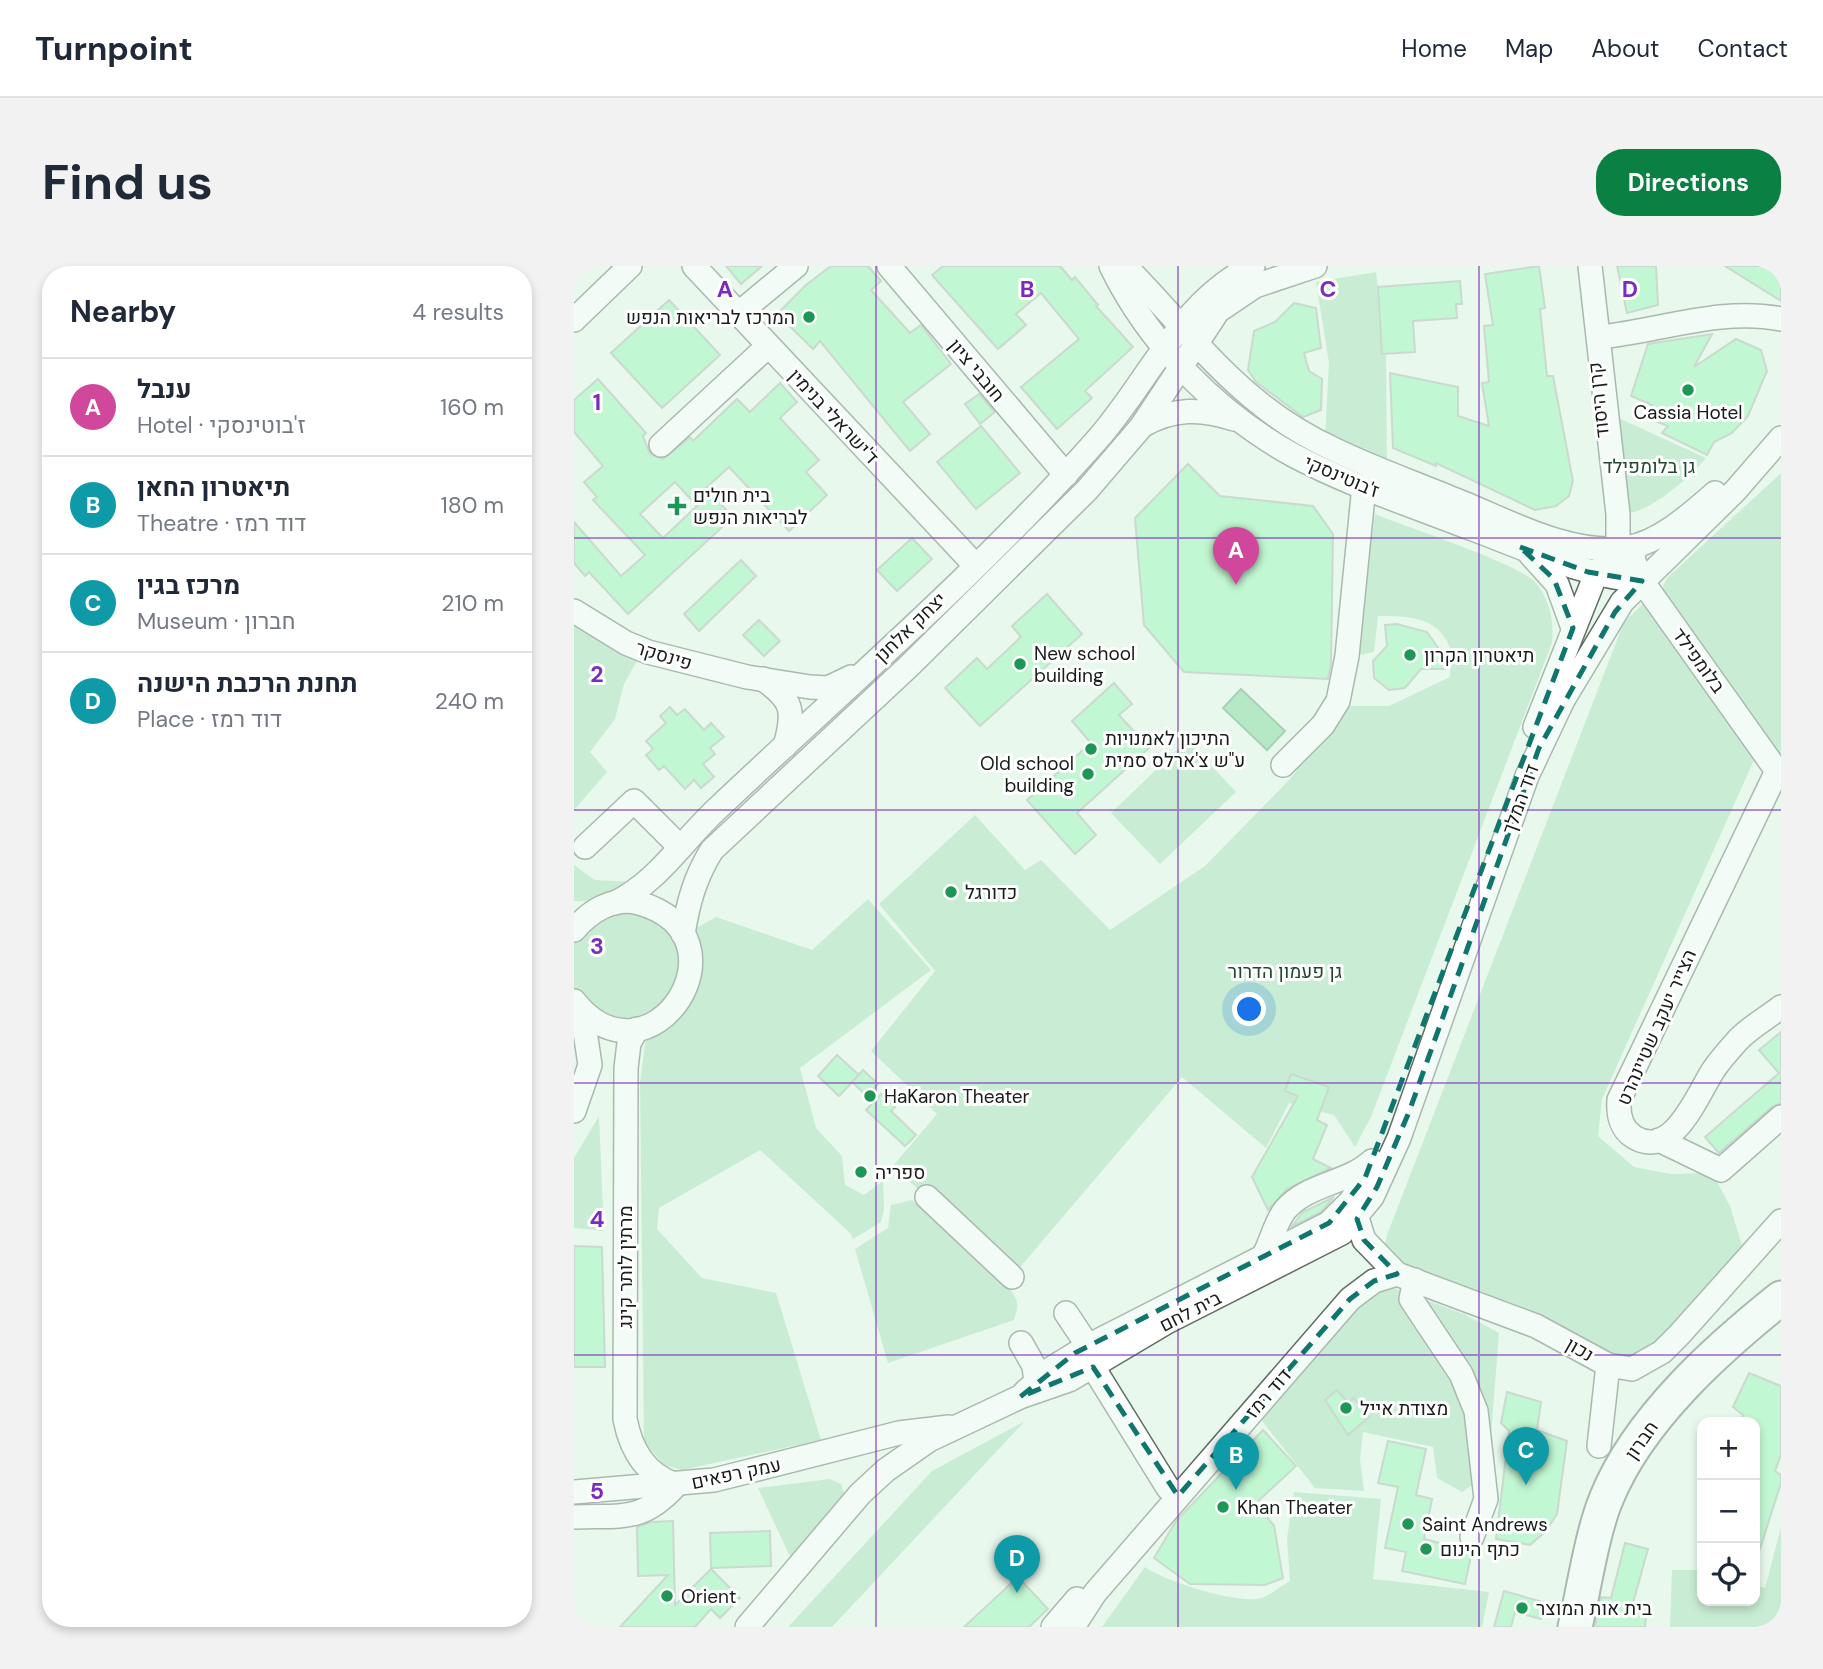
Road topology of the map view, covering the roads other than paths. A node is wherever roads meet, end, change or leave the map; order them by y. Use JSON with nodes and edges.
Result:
{"nodes":[{"id":1,"x":630,"y":266,"type":"edge"},
{"id":2,"x":694,"y":266,"type":"edge"},
{"id":3,"x":796,"y":266,"type":"edge"},
{"id":4,"x":889,"y":266,"type":"edge"},
{"id":5,"x":1111,"y":266,"type":"edge"},
{"id":6,"x":1125,"y":266,"type":"edge"},
{"id":7,"x":1254,"y":266,"type":"edge"},
{"id":8,"x":1315,"y":266,"type":"edge"},
{"id":9,"x":1581,"y":266,"type":"edge"},
{"id":10,"x":1590,"y":266,"type":"edge"},
{"id":11,"x":1150,"y":291,"type":"junction"},
{"id":12,"x":1213,"y":292,"type":"junction"},
{"id":13,"x":738,"y":314,"type":"junction"},
{"id":14,"x":1781,"y":319,"type":"edge"},
{"id":15,"x":574,"y":320,"type":"edge"},
{"id":16,"x":1188,"y":334,"type":"junction"},
{"id":17,"x":1600,"y":338,"type":"junction"},
{"id":18,"x":768,"y":346,"type":"junction"},
{"id":19,"x":1166,"y":349,"type":"junction"},
{"id":20,"x":1182,"y":366,"type":"junction"},
{"id":21,"x":1781,"y":421,"type":"edge"},
{"id":22,"x":1244,"y":422,"type":"junction"},
{"id":23,"x":1140,"y":426,"type":"junction"},
{"id":24,"x":1781,"y":438,"type":"edge"},
{"id":25,"x":661,"y":445,"type":"dead end"},
{"id":26,"x":1066,"y":475,"type":"junction"},
{"id":27,"x":1364,"y":486,"type":"junction"},
{"id":28,"x":1520,"y":547,"type":"junction"},
{"id":29,"x":1619,"y":547,"type":"junction"},
{"id":30,"x":975,"y":565,"type":"junction"},
{"id":31,"x":1607,"y":576,"type":"junction"},
{"id":32,"x":1642,"y":581,"type":"junction"},
{"id":33,"x":574,"y":611,"type":"edge"},
{"id":34,"x":1615,"y":612,"type":"junction"},
{"id":35,"x":1573,"y":628,"type":"junction"},
{"id":36,"x":864,"y":671,"type":"junction"},
{"id":37,"x":763,"y":679,"type":"junction"},
{"id":38,"x":785,"y":746,"type":"junction"},
{"id":39,"x":1283,"y":765,"type":"dead end"},
{"id":40,"x":1779,"y":770,"type":"edge"},
{"id":41,"x":585,"y":847,"type":"dead end"},
{"id":42,"x":681,"y":847,"type":"junction"},
{"id":43,"x":595,"y":907,"type":"edge"},
{"id":44,"x":574,"y":930,"type":"edge"},
{"id":45,"x":683,"y":934,"type":"junction"},
{"id":46,"x":578,"y":1006,"type":"edge"},
{"id":47,"x":1781,"y":1007,"type":"edge"},
{"id":48,"x":637,"y":1029,"type":"junction"},
{"id":49,"x":574,"y":1111,"type":"edge"},
{"id":50,"x":1781,"y":1117,"type":"edge"},
{"id":51,"x":1659,"y":1140,"type":"junction"},
{"id":52,"x":1374,"y":1159,"type":"junction"},
{"id":53,"x":927,"y":1197,"type":"dead end"},
{"id":54,"x":1352,"y":1213,"type":"junction"},
{"id":55,"x":1781,"y":1221,"type":"edge"},
{"id":56,"x":1264,"y":1255,"type":"junction"},
{"id":57,"x":1013,"y":1277,"type":"dead end"},
{"id":58,"x":1406,"y":1277,"type":"junction"},
{"id":59,"x":1781,"y":1298,"type":"edge"},
{"id":60,"x":1066,"y":1313,"type":"dead end"},
{"id":61,"x":1021,"y":1343,"type":"dead end"},
{"id":62,"x":1093,"y":1359,"type":"junction"},
{"id":63,"x":1608,"y":1365,"type":"junction"},
{"id":64,"x":1028,"y":1389,"type":"junction"},
{"id":65,"x":951,"y":1427,"type":"junction"},
{"id":66,"x":853,"y":1445,"type":"junction"},
{"id":67,"x":1599,"y":1446,"type":"dead end"},
{"id":68,"x":886,"y":1471,"type":"junction"},
{"id":69,"x":676,"y":1485,"type":"junction"},
{"id":70,"x":574,"y":1492,"type":"edge"},
{"id":71,"x":1173,"y":1492,"type":"junction"},
{"id":72,"x":574,"y":1517,"type":"edge"},
{"id":73,"x":1472,"y":1537,"type":"dead end"},
{"id":74,"x":747,"y":1627,"type":"edge"},
{"id":75,"x":1053,"y":1627,"type":"edge"},
{"id":76,"x":1073,"y":1627,"type":"edge"},
{"id":77,"x":1575,"y":1627,"type":"edge"}],
"edges":[{"from":1,"to":15,"type":"street"},
{"from":2,"to":13,"type":"street","name":"ד'ישראלי בנימין"},
{"from":3,"to":13,"type":"street"},
{"from":4,"to":26,"type":"street","name":"חובבי ציון"},
{"from":5,"to":19,"type":"street","name":"ז'בוטינסקי"},
{"from":6,"to":11,"type":"street","name":"ז'בוטינסקי"},
{"from":7,"to":12,"type":"street"},
{"from":8,"to":16,"type":"street"},
{"from":9,"to":29,"type":"street","name":"קרן היסוד"},
{"from":10,"to":17,"type":"street"},
{"from":11,"to":12,"type":"street"},
{"from":11,"to":16,"type":"street","name":"ז'בוטינסקי"},
{"from":12,"to":16,"type":"street"},
{"from":13,"to":18,"type":"street","name":"ד'ישראלי בנימין"},
{"from":14,"to":17,"type":"street"},
{"from":16,"to":19,"type":"street","name":"יצחק אלחנן"},
{"from":16,"to":20,"type":"street","name":"יצחק אלחנן"},
{"from":16,"to":29,"type":"street","name":"ז'בוטינסקי"},
{"from":17,"to":29,"type":"street"},
{"from":18,"to":25,"type":"street"},
{"from":18,"to":30,"type":"street","name":"ד'ישראלי בנימין"},
{"from":19,"to":20,"type":"street","name":"ז'בוטינסקי"},
{"from":19,"to":26,"type":"street","name":"יצחק אלחנן"},
{"from":20,"to":22,"type":"street","name":"ז'בוטינסקי"},
{"from":20,"to":23,"type":"street","name":"יצחק אלחנן"},
{"from":21,"to":29,"type":"street","name":"דוד המלך"},
{"from":22,"to":23,"type":"street"},
{"from":22,"to":27,"type":"street","name":"ז'בוטינסקי"},
{"from":23,"to":45,"type":"street","name":"יצחק אלחנן"},
{"from":24,"to":32,"type":"street","name":"דוד המלך"},
{"from":26,"to":30,"type":"street","name":"יצחק אלחנן"},
{"from":27,"to":28,"type":"street","name":"ז'בוטינסקי"},
{"from":27,"to":39,"type":"street"},
{"from":28,"to":31,"type":"street","name":"ז'בוטינסקי"},
{"from":28,"to":35,"type":"street"},
{"from":29,"to":31,"type":"street","name":"דוד המלך"},
{"from":29,"to":32,"type":"street","name":"בלומפילד"},
{"from":30,"to":36,"type":"street","name":"יצחק אלחנן"},
{"from":31,"to":32,"type":"street","name":"ז'בוטינסקי"},
{"from":31,"to":34,"type":"street"},
{"from":31,"to":35,"type":"street","name":"דוד המלך"},
{"from":32,"to":34,"type":"street","name":"דוד המלך"},
{"from":32,"to":40,"type":"street","name":"בלומפילד"},
{"from":33,"to":37,"type":"street","name":"פינסקר"},
{"from":34,"to":54,"type":"street","name":"דוד המלך"},
{"from":35,"to":52,"type":"street","name":"דוד המלך"},
{"from":36,"to":37,"type":"street","name":"פינסקר"},
{"from":36,"to":38,"type":"street","name":"יצחק אלחנן"},
{"from":37,"to":38,"type":"street","name":"פינסקר"},
{"from":38,"to":42,"type":"street","name":"יצחק אלחנן"},
{"from":40,"to":51,"type":"street","name":"הצייר יעקב שטיינהרט"},
{"from":41,"to":42,"type":"street"},
{"from":42,"to":43,"type":"street","name":"יצחק אלחנן"},
{"from":43,"to":44,"type":"street","name":"יצחק אלחנן"},
{"from":43,"to":45,"type":"street"},
{"from":45,"to":48,"type":"street"},
{"from":46,"to":48,"type":"street"},
{"from":46,"to":49,"type":"street"},
{"from":47,"to":51,"type":"street"},
{"from":48,"to":69,"type":"street","name":"מרתין לותר קינג"},
{"from":50,"to":51,"type":"street"},
{"from":52,"to":54,"type":"street","name":"דוד המלך"},
{"from":52,"to":56,"type":"street"},
{"from":53,"to":57,"type":"street"},
{"from":54,"to":56,"type":"street","name":"בית לחם"},
{"from":54,"to":58,"type":"street","name":"נכון"},
{"from":54,"to":62,"type":"street","name":"בית לחם"},
{"from":55,"to":63,"type":"street","name":"נכון"},
{"from":56,"to":62,"type":"street","name":"בית לחם"},
{"from":58,"to":63,"type":"street","name":"נכון"},
{"from":58,"to":71,"type":"street","name":"דוד רמז"},
{"from":58,"to":73,"type":"street"},
{"from":59,"to":77,"type":"highway","name":"חברון"},
{"from":60,"to":62,"type":"street"},
{"from":61,"to":64,"type":"street"},
{"from":62,"to":64,"type":"street","name":"בית לחם"},
{"from":62,"to":71,"type":"street"},
{"from":63,"to":67,"type":"street"},
{"from":64,"to":65,"type":"street","name":"בית לחם"},
{"from":65,"to":66,"type":"street","name":"עמק רפאים"},
{"from":65,"to":68,"type":"street","name":"בית לחם"},
{"from":66,"to":68,"type":"street"},
{"from":66,"to":69,"type":"street","name":"עמק רפאים"},
{"from":68,"to":74,"type":"street","name":"בית לחם"},
{"from":69,"to":70,"type":"street","name":"עמק רפאים"},
{"from":69,"to":72,"type":"street"},
{"from":71,"to":75,"type":"street","name":"דוד רמז"},
{"from":71,"to":76,"type":"street","name":"דוד רמז"}]}
